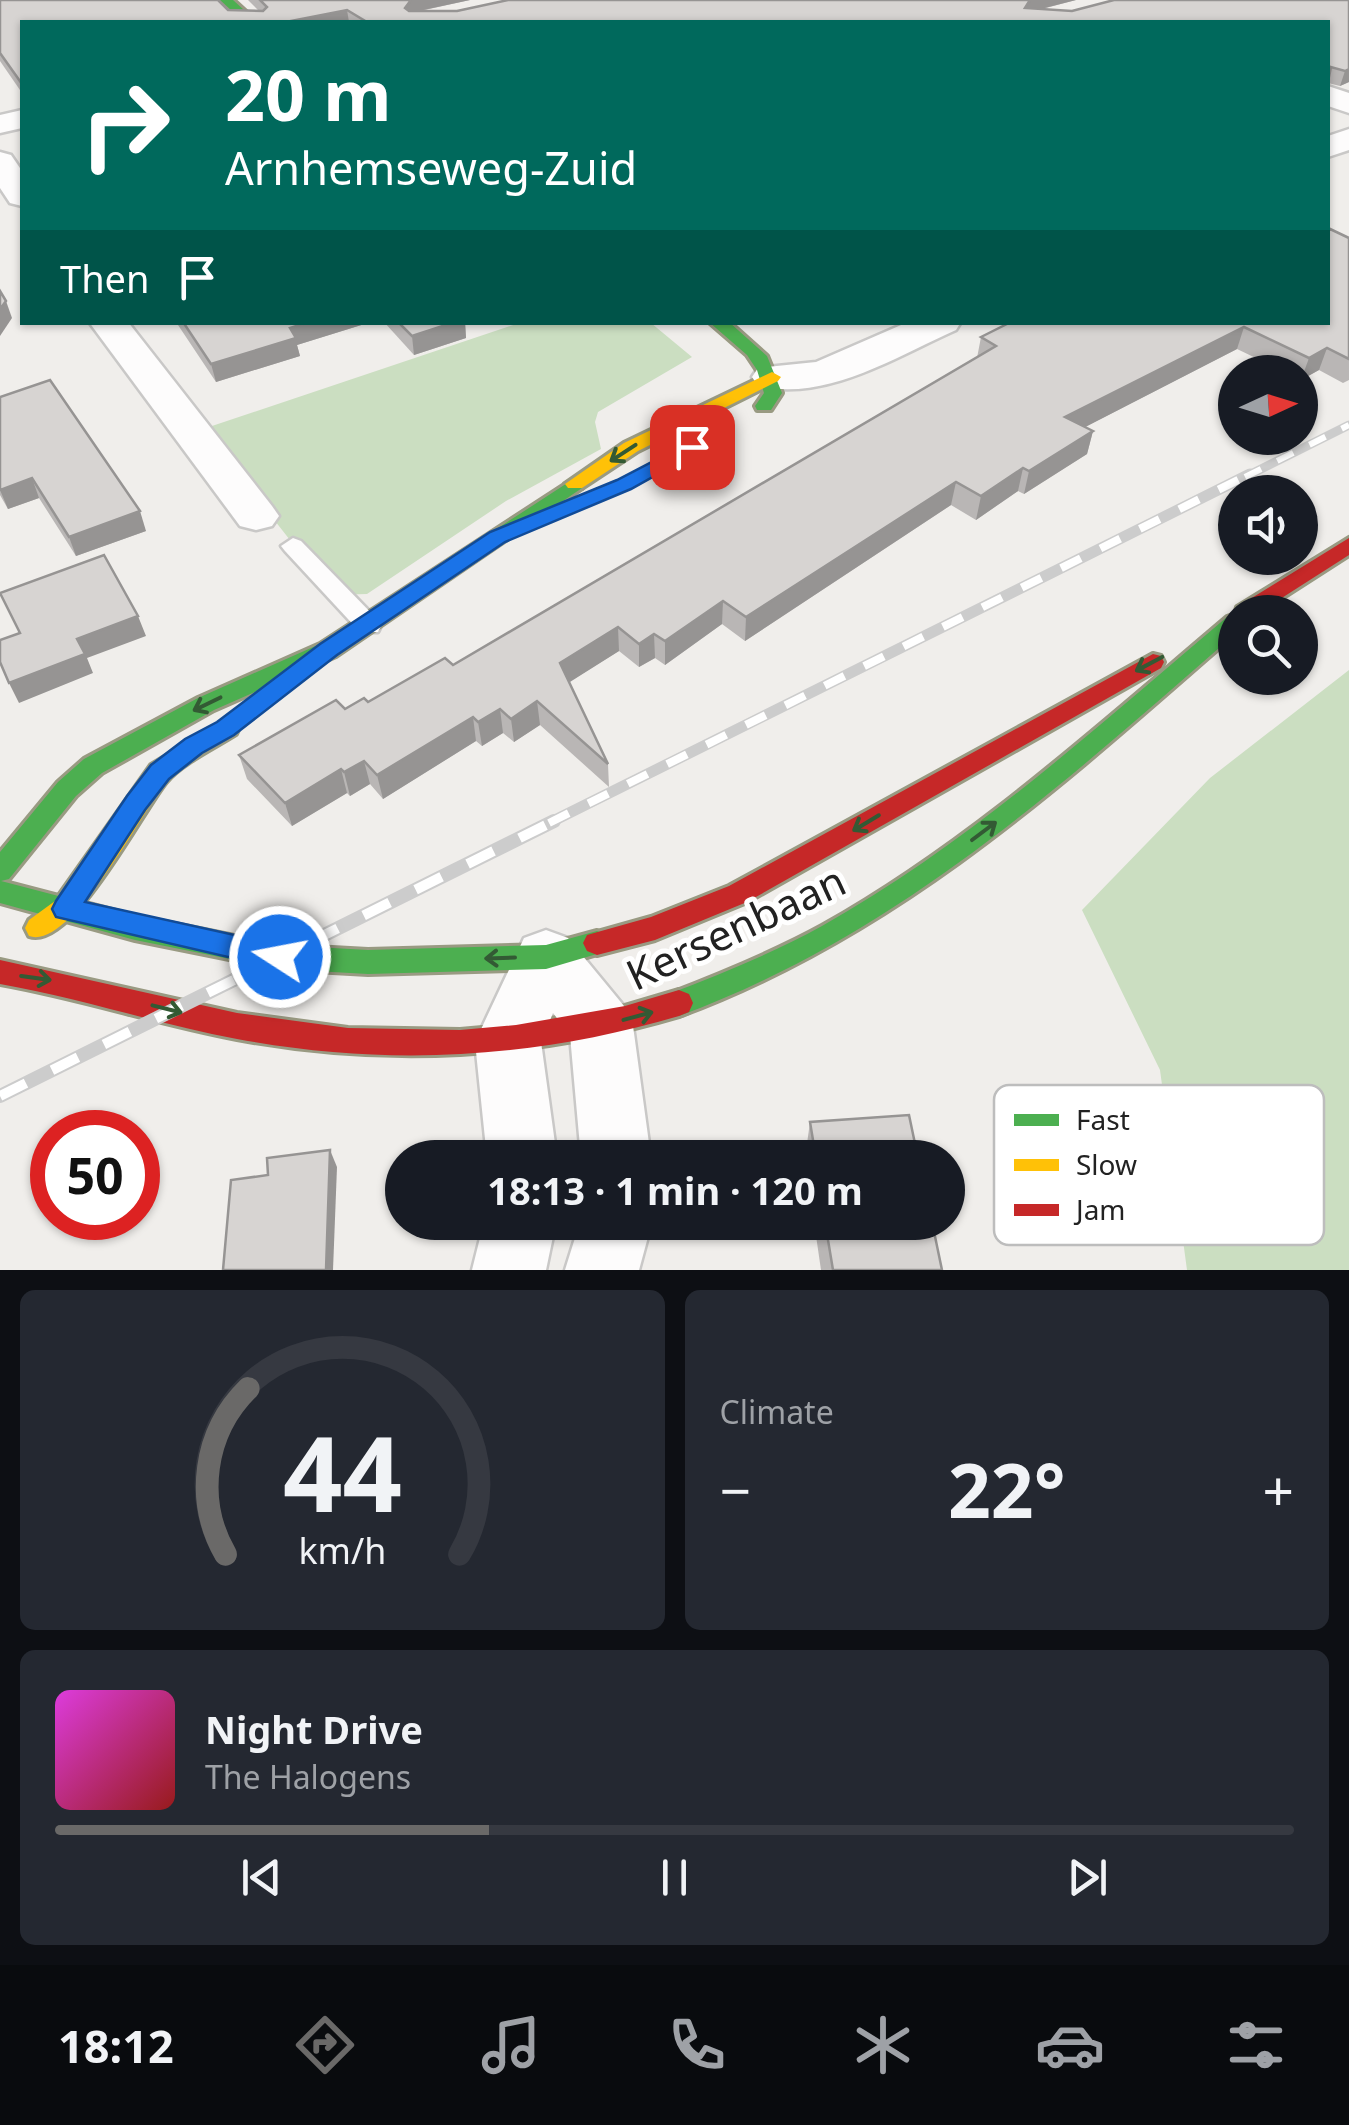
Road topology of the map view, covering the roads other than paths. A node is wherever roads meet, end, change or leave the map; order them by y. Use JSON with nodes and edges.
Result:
{"nodes":[{"id":1,"x":226,"y":0,"type":"edge"},
{"id":2,"x":248,"y":20,"type":"edge"},
{"id":3,"x":0,"y":162,"type":"edge"},
{"id":4,"x":20,"y":193,"type":"edge"},
{"id":5,"x":110,"y":325,"type":"edge"},
{"id":6,"x":721,"y":325,"type":"edge"},
{"id":7,"x":935,"y":325,"type":"edge"},
{"id":8,"x":772,"y":376,"type":"junction"},
{"id":9,"x":744,"y":419,"type":"dead end"},
{"id":10,"x":606,"y":492,"type":"dead end"},
{"id":11,"x":256,"y":516,"type":"dead end"},
{"id":12,"x":498,"y":537,"type":"junction"},
{"id":13,"x":1349,"y":545,"type":"edge"},
{"id":14,"x":293,"y":546,"type":"dead end"},
{"id":15,"x":1273,"y":595,"type":"edge"},
{"id":16,"x":369,"y":626,"type":"junction"},
{"id":17,"x":1218,"y":628,"type":"edge"},
{"id":18,"x":1218,"y":636,"type":"edge"},
{"id":19,"x":328,"y":650,"type":"junction"},
{"id":20,"x":0,"y":871,"type":"edge"},
{"id":21,"x":0,"y":892,"type":"edge"},
{"id":22,"x":66,"y":909,"type":"junction"},
{"id":23,"x":13,"y":946,"type":"edge"},
{"id":24,"x":546,"y":957,"type":"junction"},
{"id":25,"x":0,"y":972,"type":"edge"},
{"id":26,"x":602,"y":1026,"type":"junction"},
{"id":27,"x":508,"y":1042,"type":"junction"},
{"id":28,"x":520,"y":1140,"type":"edge"},
{"id":29,"x":614,"y":1140,"type":"edge"},
{"id":30,"x":516,"y":1240,"type":"edge"},
{"id":31,"x":611,"y":1240,"type":"edge"},
{"id":32,"x":508,"y":1270,"type":"edge"},
{"id":33,"x":602,"y":1270,"type":"edge"}],
"edges":[{"from":1,"to":2,"type":"main road"},
{"from":3,"to":4,"type":"street"},
{"from":5,"to":11,"type":"street"},
{"from":6,"to":8,"type":"main road"},
{"from":7,"to":8,"type":"street"},
{"from":8,"to":9,"type":"main road"},
{"from":8,"to":12,"type":"main road","one_way":true},
{"from":10,"to":12,"type":"main road"},
{"from":12,"to":16,"type":"main road"},
{"from":13,"to":15,"type":"main road","name":"Kersenbaan"},
{"from":14,"to":16,"type":"lane"},
{"from":16,"to":19,"type":"main road"},
{"from":17,"to":24,"type":"main road","name":"Kersenbaan","one_way":true},
{"from":26,"to":18,"type":"main road","name":"Kersenbaan","one_way":true},
{"from":19,"to":20,"type":"main road","one_way":true},
{"from":19,"to":22,"type":"main road"},
{"from":21,"to":22,"type":"main road","name":"Kersenbaan"},
{"from":22,"to":23,"type":"main road"},
{"from":24,"to":22,"type":"main road","name":"Kersenbaan","one_way":true},
{"from":24,"to":26,"type":"street"},
{"from":24,"to":27,"type":"street"},
{"from":25,"to":27,"type":"main road","name":"Kersenbaan","one_way":true},
{"from":26,"to":27,"type":"main road","name":"Kersenbaan"},
{"from":26,"to":29,"type":"street"},
{"from":27,"to":28,"type":"street"},
{"from":30,"to":32,"type":"street"},
{"from":31,"to":33,"type":"street"}]}
